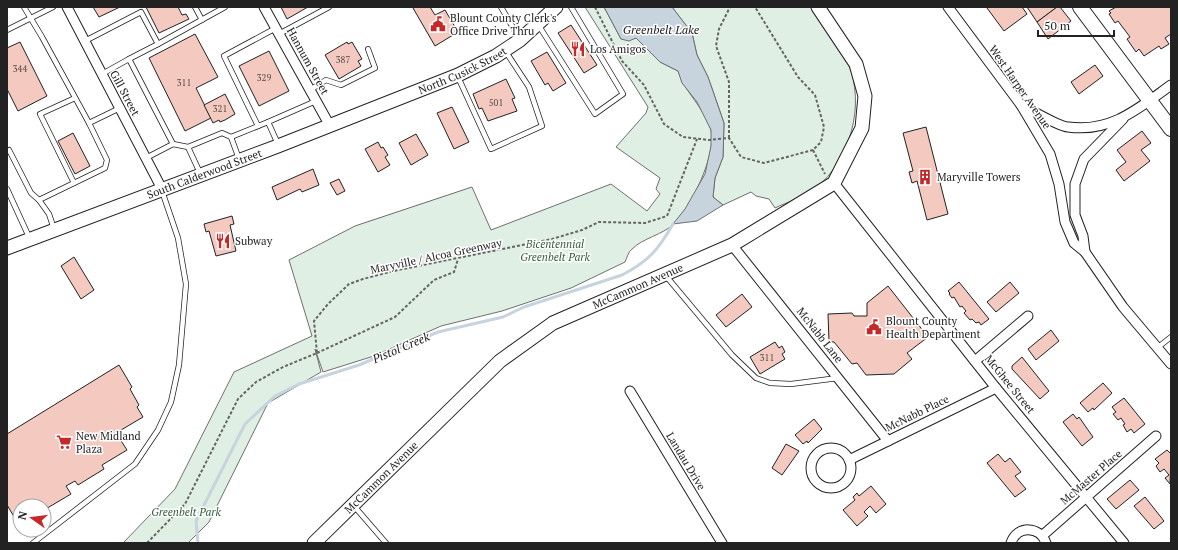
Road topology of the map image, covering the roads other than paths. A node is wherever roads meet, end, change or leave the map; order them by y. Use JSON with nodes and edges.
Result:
{"nodes":[{"id":1,"x":24,"y":7,"type":"edge"},
{"id":2,"x":53,"y":7,"type":"edge"},
{"id":3,"x":67,"y":7,"type":"edge"},
{"id":4,"x":195,"y":7,"type":"edge"},
{"id":5,"x":225,"y":7,"type":"edge"},
{"id":6,"x":264,"y":7,"type":"edge"},
{"id":7,"x":329,"y":7,"type":"edge"},
{"id":8,"x":501,"y":7,"type":"edge"},
{"id":9,"x":556,"y":7,"type":"edge"},
{"id":10,"x":571,"y":7,"type":"edge"},
{"id":11,"x":818,"y":7,"type":"edge"},
{"id":12,"x":948,"y":7,"type":"edge"},
{"id":13,"x":1080,"y":7,"type":"edge"},
{"id":14,"x":31,"y":18,"type":"junction"},
{"id":15,"x":202,"y":20,"type":"junction"},
{"id":16,"x":538,"y":24,"type":"junction"},
{"id":17,"x":7,"y":30,"type":"edge"},
{"id":18,"x":277,"y":31,"type":"junction"},
{"id":19,"x":520,"y":40,"type":"junction"},
{"id":20,"x":85,"y":41,"type":"junction"},
{"id":21,"x":158,"y":44,"type":"junction"},
{"id":22,"x":368,"y":49,"type":"dead end"},
{"id":23,"x":504,"y":50,"type":"junction"},
{"id":24,"x":129,"y":59,"type":"junction"},
{"id":25,"x":102,"y":74,"type":"junction"},
{"id":26,"x":458,"y":76,"type":"junction"},
{"id":27,"x":1171,"y":85,"type":"edge"},
{"id":28,"x":310,"y":90,"type":"junction"},
{"id":29,"x":402,"y":97,"type":"joint"},
{"id":30,"x":75,"y":98,"type":"junction"},
{"id":31,"x":1149,"y":100,"type":"junction"},
{"id":32,"x":316,"y":101,"type":"junction"},
{"id":33,"x":1021,"y":105,"type":"junction"},
{"id":34,"x":120,"y":108,"type":"junction"},
{"id":35,"x":1124,"y":119,"type":"junction"},
{"id":36,"x":268,"y":122,"type":"junction"},
{"id":37,"x":89,"y":123,"type":"junction"},
{"id":38,"x":258,"y":126,"type":"junction"},
{"id":39,"x":330,"y":126,"type":"junction"},
{"id":40,"x":1171,"y":129,"type":"edge"},
{"id":41,"x":231,"y":136,"type":"junction"},
{"id":42,"x":173,"y":144,"type":"junction"},
{"id":43,"x":278,"y":146,"type":"junction"},
{"id":44,"x":188,"y":147,"type":"junction"},
{"id":45,"x":8,"y":149,"type":"edge"},
{"id":46,"x":146,"y":158,"type":"junction"},
{"id":47,"x":240,"y":161,"type":"junction"},
{"id":48,"x":200,"y":175,"type":"junction"},
{"id":49,"x":834,"y":182,"type":"junction"},
{"id":50,"x":74,"y":183,"type":"junction"},
{"id":51,"x":7,"y":189,"type":"edge"},
{"id":52,"x":162,"y":189,"type":"junction"},
{"id":53,"x":39,"y":200,"type":"junction"},
{"id":54,"x":54,"y":230,"type":"junction"},
{"id":55,"x":30,"y":239,"type":"junction"},
{"id":56,"x":732,"y":245,"type":"junction"},
{"id":57,"x":7,"y":248,"type":"edge"},
{"id":58,"x":1085,"y":252,"type":"junction"},
{"id":59,"x":664,"y":274,"type":"junction"},
{"id":60,"x":1028,"y":316,"type":"dead end"},
{"id":61,"x":1171,"y":337,"type":"edge"},
{"id":62,"x":1157,"y":348,"type":"junction"},
{"id":63,"x":975,"y":361,"type":"junction"},
{"id":64,"x":1171,"y":364,"type":"edge"},
{"id":65,"x":838,"y":378,"type":"junction"},
{"id":66,"x":996,"y":388,"type":"junction"},
{"id":67,"x":630,"y":391,"type":"dead end"},
{"id":68,"x":1156,"y":436,"type":"dead end"},
{"id":69,"x":888,"y":441,"type":"junction"},
{"id":70,"x":849,"y":460,"type":"junction"},
{"id":71,"x":1086,"y":498,"type":"junction"},
{"id":72,"x":353,"y":505,"type":"junction"},
{"id":73,"x":1045,"y":539,"type":"edge"},
{"id":74,"x":33,"y":543,"type":"edge"},
{"id":75,"x":314,"y":543,"type":"edge"},
{"id":76,"x":386,"y":543,"type":"edge"},
{"id":77,"x":722,"y":543,"type":"edge"},
{"id":78,"x":1011,"y":543,"type":"edge"},
{"id":79,"x":1124,"y":543,"type":"edge"}],
"edges":[{"from":1,"to":14,"type":"lane"},
{"from":2,"to":14,"type":"lane"},
{"from":3,"to":20,"type":"street","name":"Gill Street"},
{"from":4,"to":15,"type":"lane"},
{"from":5,"to":15,"type":"lane"},
{"from":6,"to":18,"type":"street","name":"Hannum Street"},
{"from":7,"to":18,"type":"lane"},
{"from":8,"to":19,"type":"lane"},
{"from":9,"to":16,"type":"street","name":"North Cusick Street"},
{"from":10,"to":16,"type":"lane"},
{"from":11,"to":49,"type":"street"},
{"from":12,"to":33,"type":"street","name":"West Harper Avenue"},
{"from":13,"to":31,"type":"main road"},
{"from":14,"to":17,"type":"lane"},
{"from":14,"to":30,"type":"lane"},
{"from":15,"to":21,"type":"lane"},
{"from":16,"to":19,"type":"street","name":"North Cusick Street"},
{"from":18,"to":28,"type":"street","name":"Hannum Street"},
{"from":18,"to":38,"type":"lane"},
{"from":19,"to":23,"type":"street","name":"North Cusick Street"},
{"from":20,"to":21,"type":"lane"},
{"from":20,"to":25,"type":"street","name":"Gill Street"},
{"from":21,"to":24,"type":"lane"},
{"from":22,"to":28,"type":"lane"},
{"from":23,"to":26,"type":"street","name":"North Cusick Street"},
{"from":23,"to":26,"type":"lane"},
{"from":24,"to":25,"type":"lane"},
{"from":24,"to":42,"type":"lane"},
{"from":25,"to":34,"type":"street","name":"Gill Street"},
{"from":26,"to":29,"type":"street","name":"North Cusick Street"},
{"from":27,"to":31,"type":"street"},
{"from":28,"to":32,"type":"street","name":"Hannum Street"},
{"from":29,"to":39,"type":"street","name":"South Calderwood Street"},
{"from":30,"to":37,"type":"lane"},
{"from":30,"to":50,"type":"lane"},
{"from":31,"to":35,"type":"street"},
{"from":31,"to":40,"type":"main road"},
{"from":32,"to":36,"type":"lane"},
{"from":32,"to":39,"type":"street","name":"Hannum Street"},
{"from":33,"to":35,"type":"street"},
{"from":33,"to":58,"type":"street","name":"West Harper Avenue"},
{"from":34,"to":37,"type":"lane"},
{"from":34,"to":46,"type":"street","name":"Gill Street"},
{"from":35,"to":58,"type":"street","name":"West Harper Avenue"},
{"from":36,"to":38,"type":"lane"},
{"from":36,"to":43,"type":"lane"},
{"from":37,"to":50,"type":"lane"},
{"from":38,"to":41,"type":"lane"},
{"from":39,"to":43,"type":"street","name":"South Calderwood Street"},
{"from":41,"to":44,"type":"lane"},
{"from":41,"to":47,"type":"lane"},
{"from":42,"to":44,"type":"lane"},
{"from":42,"to":46,"type":"lane"},
{"from":43,"to":47,"type":"street","name":"South Calderwood Street"},
{"from":44,"to":48,"type":"lane"},
{"from":45,"to":53,"type":"lane"},
{"from":46,"to":52,"type":"street","name":"Gill Street"},
{"from":47,"to":48,"type":"street","name":"South Calderwood Street"},
{"from":48,"to":52,"type":"street","name":"South Calderwood Street"},
{"from":49,"to":56,"type":"street","name":"McCammon Avenue"},
{"from":49,"to":63,"type":"street","name":"McGhee Street"},
{"from":50,"to":53,"type":"lane"},
{"from":51,"to":55,"type":"lane"},
{"from":52,"to":54,"type":"street","name":"South Calderwood Street"},
{"from":52,"to":74,"type":"lane"},
{"from":53,"to":54,"type":"lane"},
{"from":54,"to":55,"type":"street","name":"South Calderwood Street"},
{"from":55,"to":57,"type":"street","name":"South Calderwood Street"},
{"from":56,"to":59,"type":"street","name":"McCammon Avenue"},
{"from":56,"to":65,"type":"street","name":"McNabb Lane"},
{"from":58,"to":62,"type":"street","name":"West Harper Avenue"},
{"from":59,"to":65,"type":"lane"},
{"from":59,"to":72,"type":"street","name":"McCammon Avenue"},
{"from":60,"to":63,"type":"street"},
{"from":61,"to":62,"type":"lane"},
{"from":62,"to":64,"type":"street","name":"West Harper Avenue"},
{"from":63,"to":66,"type":"street","name":"McGhee Street"},
{"from":65,"to":69,"type":"street","name":"McNabb Lane"},
{"from":66,"to":69,"type":"street","name":"McNabb Place"},
{"from":66,"to":71,"type":"street","name":"McGhee Street"},
{"from":67,"to":77,"type":"street","name":"Landau Drive"},
{"from":68,"to":71,"type":"street","name":"McMaster Place"},
{"from":69,"to":70,"type":"street","name":"McNabb Place"},
{"from":70,"to":70,"type":"street"},
{"from":71,"to":73,"type":"street","name":"McMaster Place"},
{"from":71,"to":79,"type":"street","name":"McGhee Street"},
{"from":72,"to":75,"type":"street","name":"McCammon Avenue"},
{"from":72,"to":76,"type":"lane"},
{"from":73,"to":78,"type":"street","name":"McMaster Place"}]}
